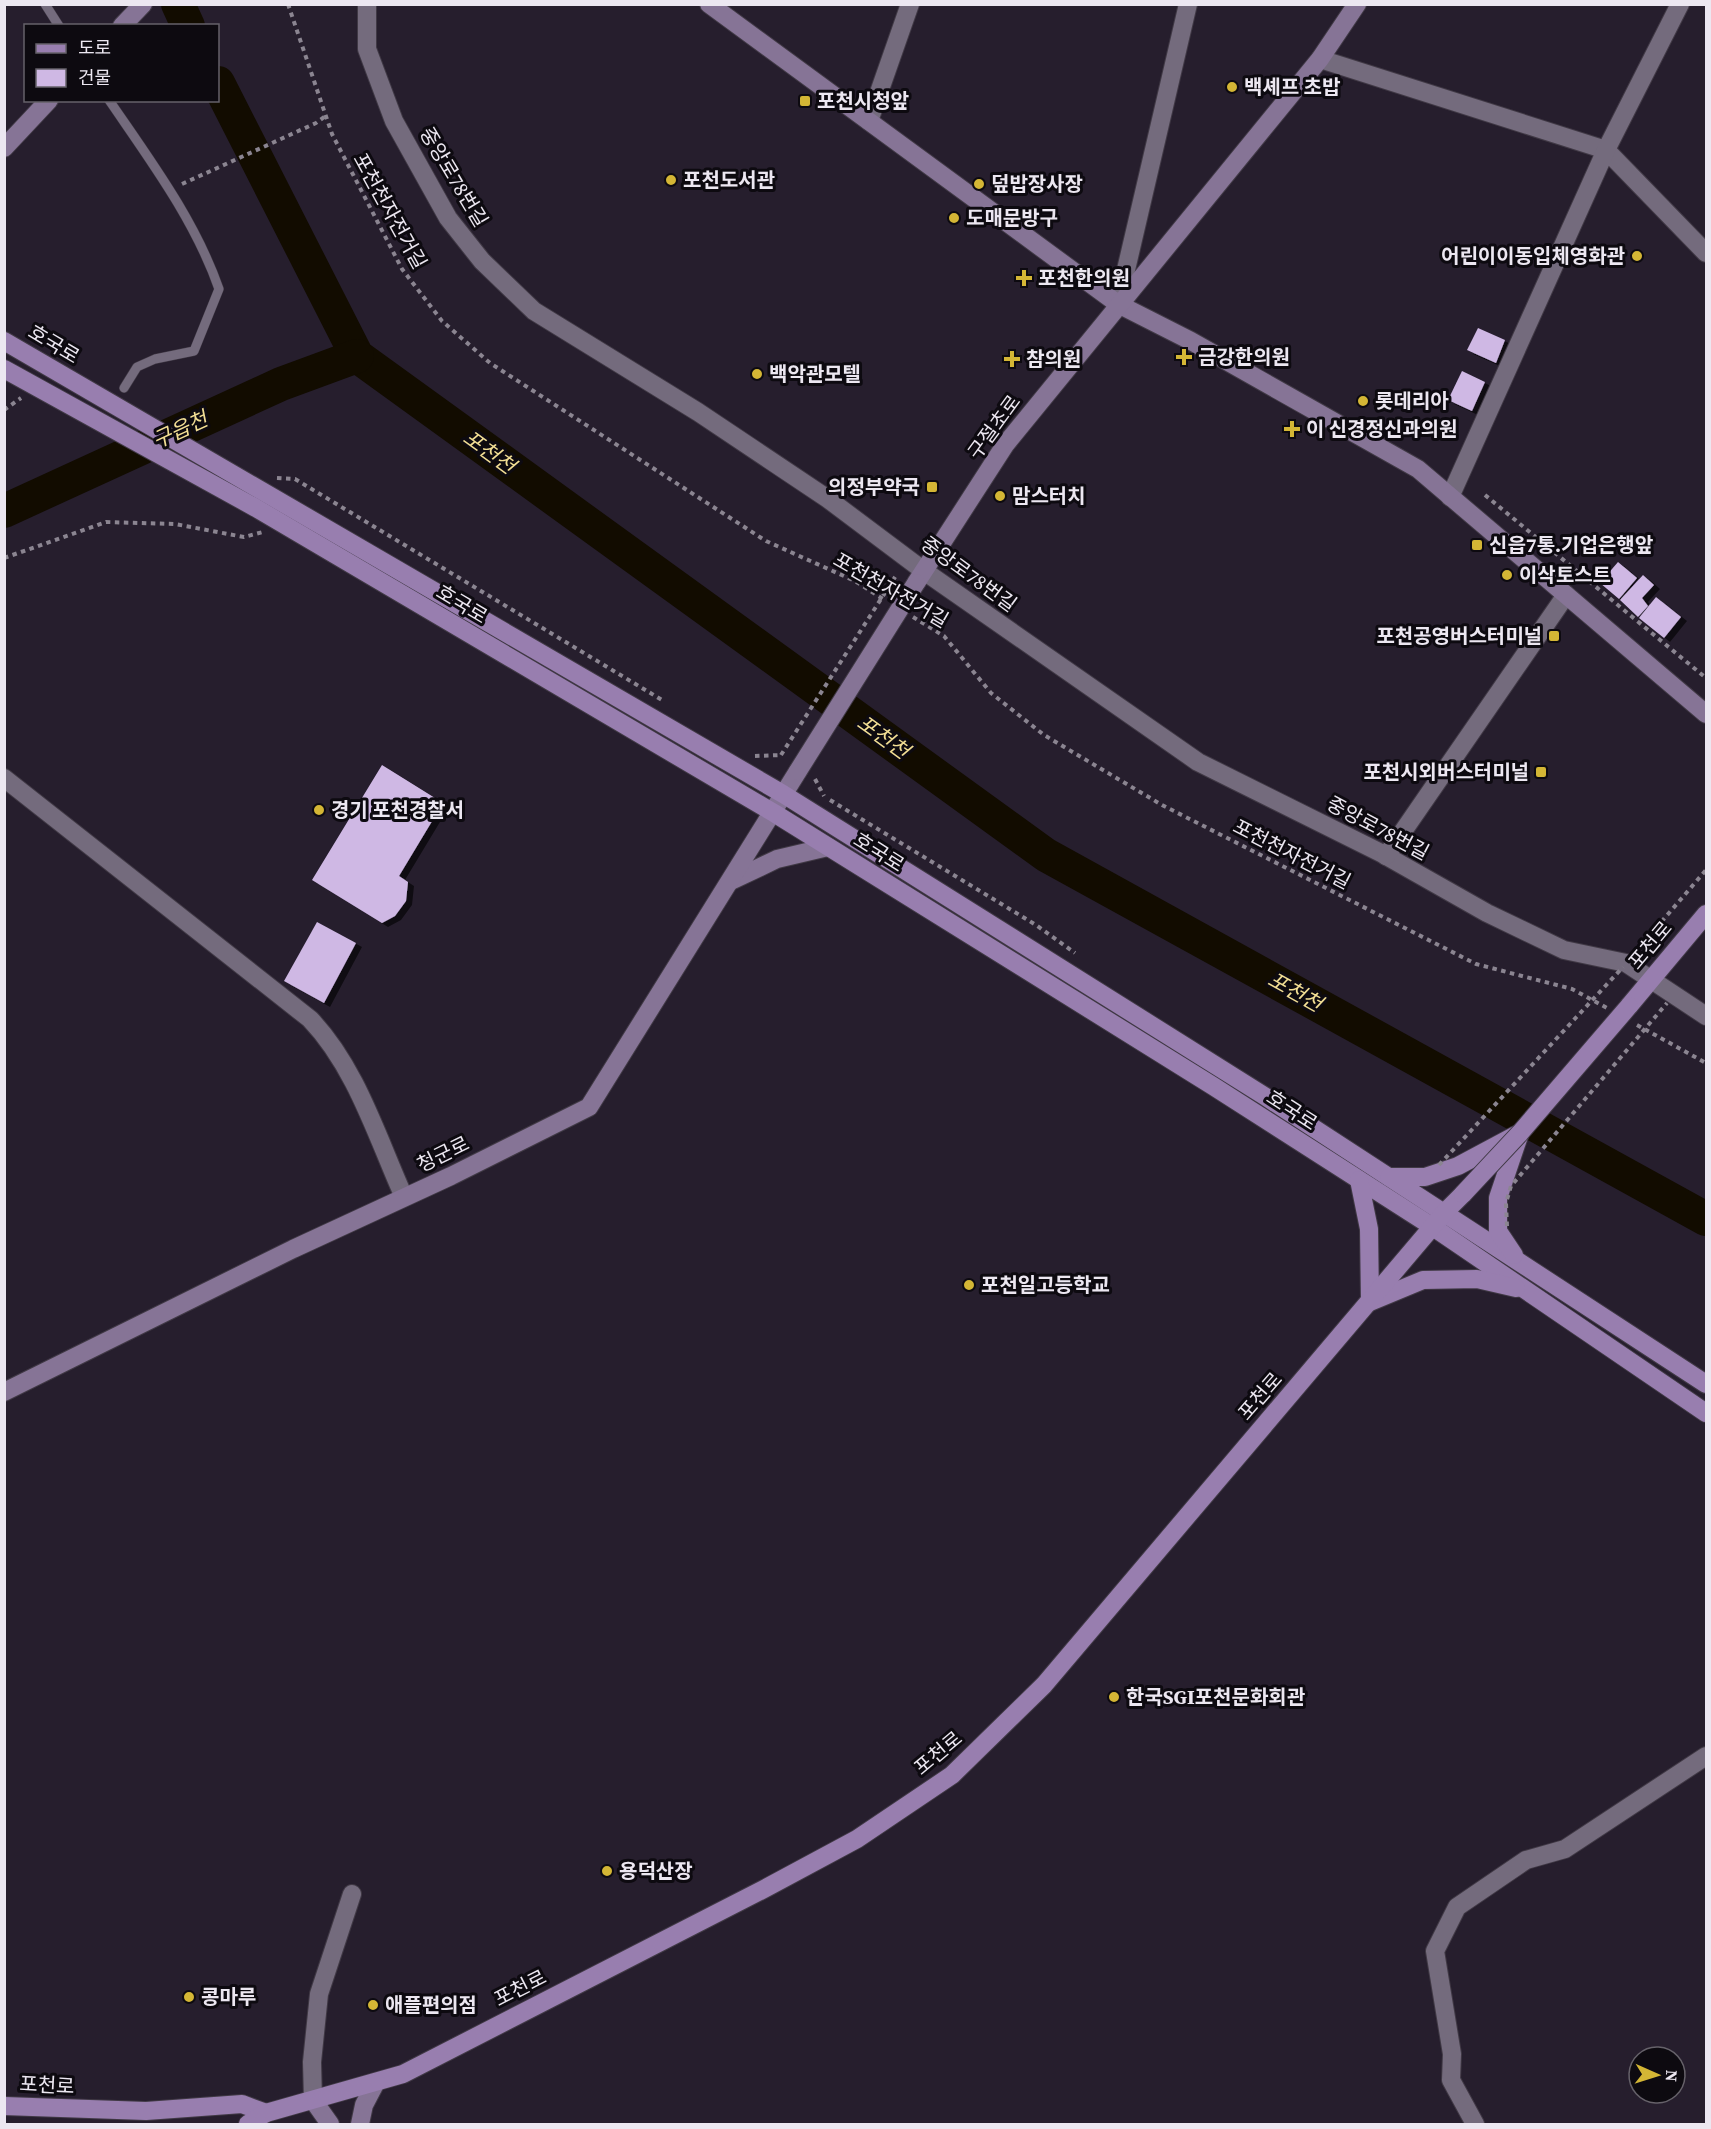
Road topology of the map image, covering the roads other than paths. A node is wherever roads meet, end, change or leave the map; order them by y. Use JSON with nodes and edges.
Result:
{"nodes":[{"id":1,"x":45,"y":4,"type":"edge"},
{"id":2,"x":143,"y":4,"type":"edge"},
{"id":3,"x":367,"y":4,"type":"edge"},
{"id":4,"x":910,"y":4,"type":"edge"},
{"id":5,"x":1188,"y":4,"type":"edge"},
{"id":6,"x":1680,"y":4,"type":"edge"},
{"id":7,"x":1354,"y":6,"type":"edge"},
{"id":8,"x":713,"y":7,"type":"edge"},
{"id":9,"x":58,"y":24,"type":"edge"},
{"id":10,"x":124,"y":24,"type":"edge"},
{"id":11,"x":1320,"y":59,"type":"junction"},
{"id":12,"x":48,"y":102,"type":"edge"},
{"id":13,"x":110,"y":102,"type":"edge"},
{"id":14,"x":868,"y":121,"type":"junction"},
{"id":15,"x":4,"y":148,"type":"edge"},
{"id":16,"x":1605,"y":150,"type":"junction"},
{"id":17,"x":1707,"y":254,"type":"edge"},
{"id":18,"x":1118,"y":304,"type":"junction"},
{"id":19,"x":4,"y":341,"type":"edge"},
{"id":20,"x":4,"y":369,"type":"edge"},
{"id":21,"x":124,"y":388,"type":"dead end"},
{"id":22,"x":1449,"y":497,"type":"junction"},
{"id":23,"x":920,"y":577,"type":"junction"},
{"id":24,"x":1566,"y":595,"type":"junction"},
{"id":25,"x":1707,"y":714,"type":"edge"},
{"id":26,"x":4,"y":778,"type":"edge"},
{"id":27,"x":783,"y":794,"type":"junction"},
{"id":28,"x":774,"y":813,"type":"junction"},
{"id":29,"x":828,"y":847,"type":"junction"},
{"id":30,"x":1386,"y":856,"type":"junction"},
{"id":31,"x":731,"y":881,"type":"junction"},
{"id":32,"x":1707,"y":914,"type":"edge"},
{"id":33,"x":1651,"y":979,"type":"junction"},
{"id":34,"x":1707,"y":1016,"type":"edge"},
{"id":35,"x":1520,"y":1133,"type":"junction"},
{"id":36,"x":1389,"y":1177,"type":"junction"},
{"id":37,"x":1359,"y":1180,"type":"junction"},
{"id":38,"x":404,"y":1197,"type":"junction"},
{"id":39,"x":1438,"y":1220,"type":"junction"},
{"id":40,"x":1517,"y":1260,"type":"junction"},
{"id":41,"x":1525,"y":1290,"type":"junction"},
{"id":42,"x":1370,"y":1302,"type":"junction"},
{"id":43,"x":1707,"y":1384,"type":"edge"},
{"id":44,"x":4,"y":1392,"type":"edge"},
{"id":45,"x":1707,"y":1413,"type":"edge"},
{"id":46,"x":1707,"y":1756,"type":"edge"},
{"id":47,"x":352,"y":1894,"type":"dead end"},
{"id":48,"x":375,"y":2084,"type":"junction"},
{"id":49,"x":313,"y":2100,"type":"junction"},
{"id":50,"x":4,"y":2106,"type":"edge"},
{"id":51,"x":266,"y":2113,"type":"junction"},
{"id":52,"x":248,"y":2124,"type":"edge"},
{"id":53,"x":330,"y":2124,"type":"edge"},
{"id":54,"x":360,"y":2124,"type":"edge"},
{"id":55,"x":1475,"y":2124,"type":"edge"}],
"edges":[{"from":1,"to":9,"type":"lane"},
{"from":2,"to":10,"type":"street"},
{"from":3,"to":23,"type":"street","name":"중앙로78번길"},
{"from":4,"to":14,"type":"street"},
{"from":5,"to":18,"type":"street"},
{"from":6,"to":16,"type":"street"},
{"from":7,"to":11,"type":"street","name":"구절초로"},
{"from":8,"to":14,"type":"street"},
{"from":11,"to":16,"type":"street"},
{"from":11,"to":18,"type":"street","name":"구절초로"},
{"from":12,"to":15,"type":"street"},
{"from":13,"to":21,"type":"lane"},
{"from":14,"to":18,"type":"street"},
{"from":16,"to":17,"type":"street"},
{"from":16,"to":22,"type":"street"},
{"from":18,"to":22,"type":"street"},
{"from":18,"to":23,"type":"street","name":"구절초로"},
{"from":19,"to":27,"type":"main road","name":"호국로"},
{"from":20,"to":28,"type":"main road","name":"호국로"},
{"from":22,"to":24,"type":"street"},
{"from":23,"to":27,"type":"street","name":"구절초로","bridge":true},
{"from":23,"to":30,"type":"street","name":"중앙로78번길"},
{"from":24,"to":25,"type":"street"},
{"from":24,"to":30,"type":"street"},
{"from":26,"to":38,"type":"street"},
{"from":27,"to":28,"type":"street"},
{"from":27,"to":36,"type":"main road","name":"호국로"},
{"from":28,"to":29,"type":"main road","name":"호국로"},
{"from":28,"to":31,"type":"street","name":"청군로"},
{"from":29,"to":31,"type":"street"},
{"from":29,"to":37,"type":"main road","name":"호국로"},
{"from":30,"to":33,"type":"street","name":"중앙로78번길"},
{"from":31,"to":38,"type":"street","name":"청군로"},
{"from":32,"to":33,"type":"main road","name":"포천로"},
{"from":33,"to":34,"type":"street","name":"중앙로78번길"},
{"from":33,"to":35,"type":"main road","name":"포천로","bridge":true},
{"from":35,"to":36,"type":"main road"},
{"from":35,"to":39,"type":"main road","name":"포천로","bridge":true},
{"from":35,"to":40,"type":"main road"},
{"from":36,"to":39,"type":"main road","name":"호국로"},
{"from":37,"to":39,"type":"main road","name":"호국로"},
{"from":37,"to":42,"type":"main road"},
{"from":38,"to":44,"type":"street","name":"청군로"},
{"from":39,"to":40,"type":"main road","name":"호국로"},
{"from":39,"to":41,"type":"main road","name":"호국로"},
{"from":39,"to":42,"type":"main road","name":"포천로"},
{"from":40,"to":43,"type":"main road","name":"호국로"},
{"from":41,"to":42,"type":"main road"},
{"from":41,"to":45,"type":"main road","name":"호국로"},
{"from":42,"to":48,"type":"main road","name":"포천로"},
{"from":46,"to":55,"type":"street"},
{"from":47,"to":49,"type":"street"},
{"from":48,"to":49,"type":"main road","name":"포천로"},
{"from":48,"to":54,"type":"street"},
{"from":49,"to":51,"type":"main road","name":"포천로"},
{"from":49,"to":53,"type":"street"},
{"from":50,"to":51,"type":"main road","name":"포천로"},
{"from":51,"to":52,"type":"main road","name":"포천로"}]}
